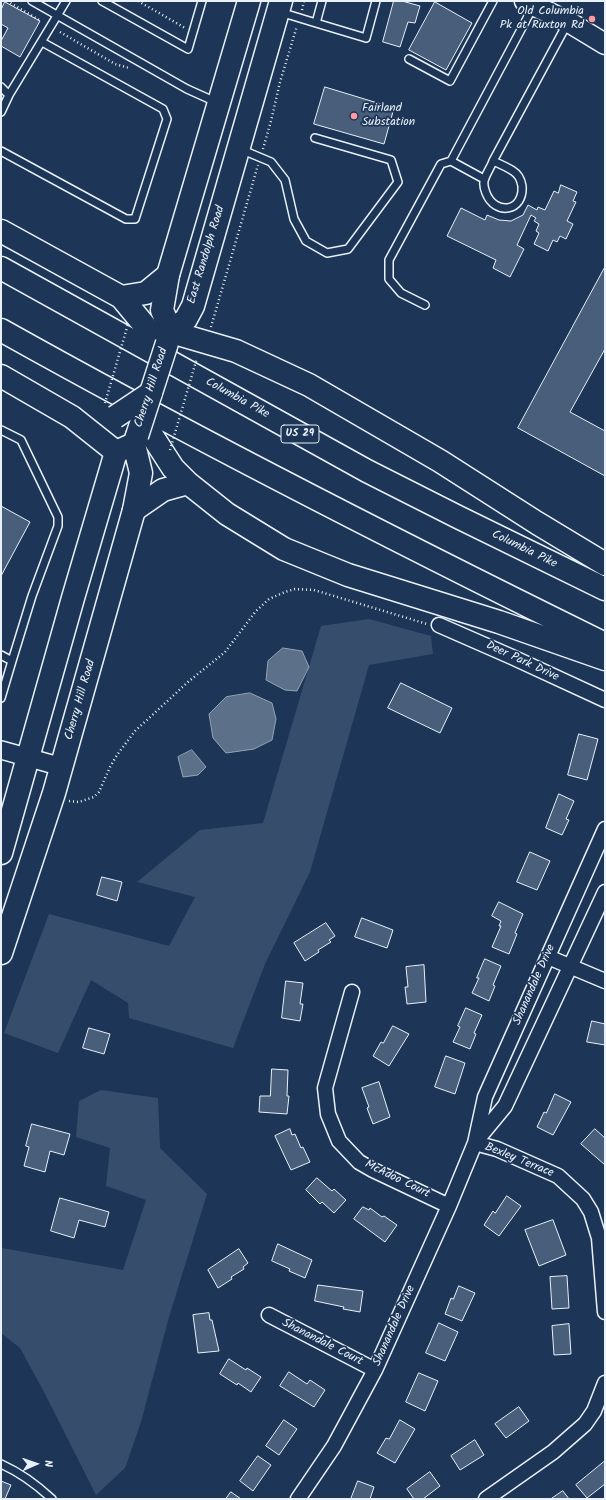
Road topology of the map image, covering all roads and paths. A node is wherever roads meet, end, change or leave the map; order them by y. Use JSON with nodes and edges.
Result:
{"nodes":[{"id":1,"x":7,"y":1,"type":"edge"},
{"id":2,"x":32,"y":1,"type":"edge"},
{"id":3,"x":66,"y":1,"type":"edge"},
{"id":4,"x":102,"y":1,"type":"edge"},
{"id":5,"x":138,"y":1,"type":"edge"},
{"id":6,"x":202,"y":1,"type":"edge"},
{"id":7,"x":249,"y":1,"type":"edge"},
{"id":8,"x":304,"y":1,"type":"edge"},
{"id":9,"x":322,"y":1,"type":"edge"},
{"id":10,"x":376,"y":1,"type":"edge"},
{"id":11,"x":493,"y":1,"type":"edge"},
{"id":12,"x":530,"y":3,"type":"edge"},
{"id":13,"x":279,"y":6,"type":"edge"},
{"id":14,"x":58,"y":16,"type":"junction"},
{"id":15,"x":299,"y":18,"type":"junction"},
{"id":16,"x":41,"y":21,"type":"dead end"},
{"id":17,"x":568,"y":22,"type":"junction"},
{"id":18,"x":316,"y":24,"type":"junction"},
{"id":19,"x":193,"y":30,"type":"junction"},
{"id":20,"x":42,"y":42,"type":"junction"},
{"id":21,"x":605,"y":44,"type":"edge"},
{"id":22,"x":409,"y":59,"type":"dead end"},
{"id":23,"x":1,"y":87,"type":"edge"},
{"id":24,"x":9,"y":95,"type":"junction"},
{"id":25,"x":218,"y":103,"type":"junction"},
{"id":26,"x":1,"y":112,"type":"edge"},
{"id":27,"x":314,"y":138,"type":"dead end"},
{"id":28,"x":238,"y":148,"type":"junction"},
{"id":29,"x":1,"y":151,"type":"edge"},
{"id":30,"x":260,"y":158,"type":"junction"},
{"id":31,"x":451,"y":161,"type":"junction"},
{"id":32,"x":493,"y":161,"type":"junction"},
{"id":33,"x":484,"y":179,"type":"junction"},
{"id":34,"x":1,"y":231,"type":"edge"},
{"id":35,"x":1,"y":268,"type":"edge"},
{"id":36,"x":168,"y":275,"type":"junction"},
{"id":37,"x":121,"y":297,"type":"junction"},
{"id":38,"x":425,"y":305,"type":"dead end"},
{"id":39,"x":128,"y":324,"type":"dead end"},
{"id":40,"x":1,"y":330,"type":"edge"},
{"id":41,"x":164,"y":341,"type":"junction"},
{"id":42,"x":201,"y":350,"type":"junction"},
{"id":43,"x":1,"y":376,"type":"edge"},
{"id":44,"x":151,"y":393,"type":"junction"},
{"id":45,"x":109,"y":412,"type":"junction"},
{"id":46,"x":72,"y":417,"type":"junction"},
{"id":47,"x":1,"y":430,"type":"edge"},
{"id":48,"x":132,"y":438,"type":"junction"},
{"id":49,"x":165,"y":449,"type":"junction"},
{"id":50,"x":188,"y":483,"type":"junction"},
{"id":51,"x":134,"y":510,"type":"junction"},
{"id":52,"x":605,"y":564,"type":"edge"},
{"id":53,"x":605,"y":589,"type":"edge"},
{"id":54,"x":439,"y":625,"type":"joint"},
{"id":55,"x":605,"y":644,"type":"edge"},
{"id":56,"x":1,"y":655,"type":"edge"},
{"id":57,"x":605,"y":659,"type":"edge"},
{"id":58,"x":12,"y":661,"type":"junction"},
{"id":59,"x":1,"y":698,"type":"edge"},
{"id":60,"x":605,"y":700,"type":"edge"},
{"id":61,"x":1,"y":750,"type":"edge"},
{"id":62,"x":28,"y":758,"type":"junction"},
{"id":63,"x":62,"y":767,"type":"junction"},
{"id":64,"x":70,"y":801,"type":"dead end"},
{"id":65,"x":605,"y":829,"type":"edge"},
{"id":66,"x":1,"y":853,"type":"edge"},
{"id":67,"x":605,"y":892,"type":"edge"},
{"id":68,"x":1,"y":953,"type":"edge"},
{"id":69,"x":548,"y":957,"type":"junction"},
{"id":70,"x":570,"y":967,"type":"junction"},
{"id":71,"x":605,"y":981,"type":"edge"},
{"id":72,"x":352,"y":992,"type":"dead end"},
{"id":73,"x":474,"y":1143,"type":"junction"},
{"id":74,"x":449,"y":1206,"type":"junction"},
{"id":75,"x":605,"y":1312,"type":"edge"},
{"id":76,"x":269,"y":1315,"type":"dead end"},
{"id":77,"x":375,"y":1370,"type":"junction"},
{"id":78,"x":605,"y":1383,"type":"edge"},
{"id":79,"x":1,"y":1464,"type":"edge"},
{"id":80,"x":52,"y":1499,"type":"edge"},
{"id":81,"x":298,"y":1499,"type":"edge"},
{"id":82,"x":486,"y":1499,"type":"edge"}],
"edges":[{"from":1,"to":16,"type":"path"},
{"from":2,"to":14,"type":"lane"},
{"from":3,"to":14,"type":"lane"},
{"from":4,"to":19,"type":"lane"},
{"from":5,"to":19,"type":"path"},
{"from":6,"to":19,"type":"lane"},
{"from":7,"to":25,"type":"main road"},
{"from":8,"to":15,"type":"path"},
{"from":9,"to":18,"type":"lane"},
{"from":10,"to":18,"type":"lane"},
{"from":11,"to":22,"type":"lane"},
{"from":12,"to":17,"type":"main road"},
{"from":12,"to":31,"type":"lane"},
{"from":13,"to":15,"type":"lane"},
{"from":13,"to":28,"type":"main road","name":"East Randolph Road"},
{"from":14,"to":20,"type":"lane"},
{"from":14,"to":25,"type":"lane"},
{"from":15,"to":18,"type":"lane"},
{"from":15,"to":30,"type":"path"},
{"from":17,"to":21,"type":"main road"},
{"from":17,"to":32,"type":"lane"},
{"from":20,"to":24,"type":"lane"},
{"from":20,"to":29,"type":"lane"},
{"from":23,"to":24,"type":"lane"},
{"from":24,"to":26,"type":"lane"},
{"from":25,"to":36,"type":"main road"},
{"from":27,"to":30,"type":"lane"},
{"from":28,"to":30,"type":"lane"},
{"from":28,"to":41,"type":"main road","name":"East Randolph Road"},
{"from":30,"to":42,"type":"path"},
{"from":31,"to":33,"type":"lane"},
{"from":31,"to":38,"type":"lane"},
{"from":32,"to":33,"type":"lane"},
{"from":32,"to":33,"type":"lane"},
{"from":34,"to":37,"type":"main road"},
{"from":35,"to":53,"type":"main road","name":"Columbia Pike","number":"US 29"},
{"from":36,"to":37,"type":"main road"},
{"from":36,"to":41,"type":"main road"},
{"from":37,"to":41,"type":"main road"},
{"from":39,"to":45,"type":"path","bridge":true},
{"from":40,"to":55,"type":"main road"},
{"from":41,"to":42,"type":"main road"},
{"from":41,"to":44,"type":"main road","name":"Cherry Hill Road","bridge":true},
{"from":42,"to":49,"type":"path","bridge":true},
{"from":42,"to":52,"type":"main road"},
{"from":43,"to":46,"type":"main road"},
{"from":44,"to":45,"type":"main road","bridge":true},
{"from":44,"to":48,"type":"main road","name":"Cherry Hill Road","bridge":true},
{"from":45,"to":46,"type":"main road"},
{"from":46,"to":48,"type":"main road"},
{"from":47,"to":58,"type":"lane"},
{"from":48,"to":49,"type":"main road"},
{"from":48,"to":51,"type":"main road","name":"Cherry Hill Road"},
{"from":48,"to":62,"type":"main road","name":"Cherry Hill Road"},
{"from":49,"to":50,"type":"main road"},
{"from":50,"to":51,"type":"main road"},
{"from":50,"to":57,"type":"main road"},
{"from":51,"to":63,"type":"main road","name":"Cherry Hill Road"},
{"from":54,"to":60,"type":"street","name":"Deer Park Drive"},
{"from":54,"to":64,"type":"path"},
{"from":56,"to":58,"type":"lane"},
{"from":58,"to":59,"type":"lane"},
{"from":61,"to":62,"type":"street"},
{"from":62,"to":63,"type":"street"},
{"from":62,"to":66,"type":"main road","name":"Cherry Hill Road"},
{"from":63,"to":68,"type":"main road","name":"Cherry Hill Road"},
{"from":65,"to":69,"type":"street","name":"Shanandale Drive"},
{"from":67,"to":70,"type":"street","name":"Shanandale Drive"},
{"from":69,"to":70,"type":"street"},
{"from":69,"to":73,"type":"street","name":"Shanandale Drive"},
{"from":70,"to":71,"type":"street"},
{"from":70,"to":73,"type":"street","name":"Shanandale Drive"},
{"from":72,"to":74,"type":"street","name":"McAdoo Court"},
{"from":73,"to":74,"type":"street","name":"Shanandale Drive"},
{"from":73,"to":75,"type":"street","name":"Bexley Terrace"},
{"from":74,"to":77,"type":"street","name":"Shanandale Drive"},
{"from":76,"to":77,"type":"street","name":"Shanandale Court"},
{"from":77,"to":81,"type":"street","name":"Shanandale Drive"},
{"from":78,"to":82,"type":"street"},
{"from":79,"to":80,"type":"lane"}]}
